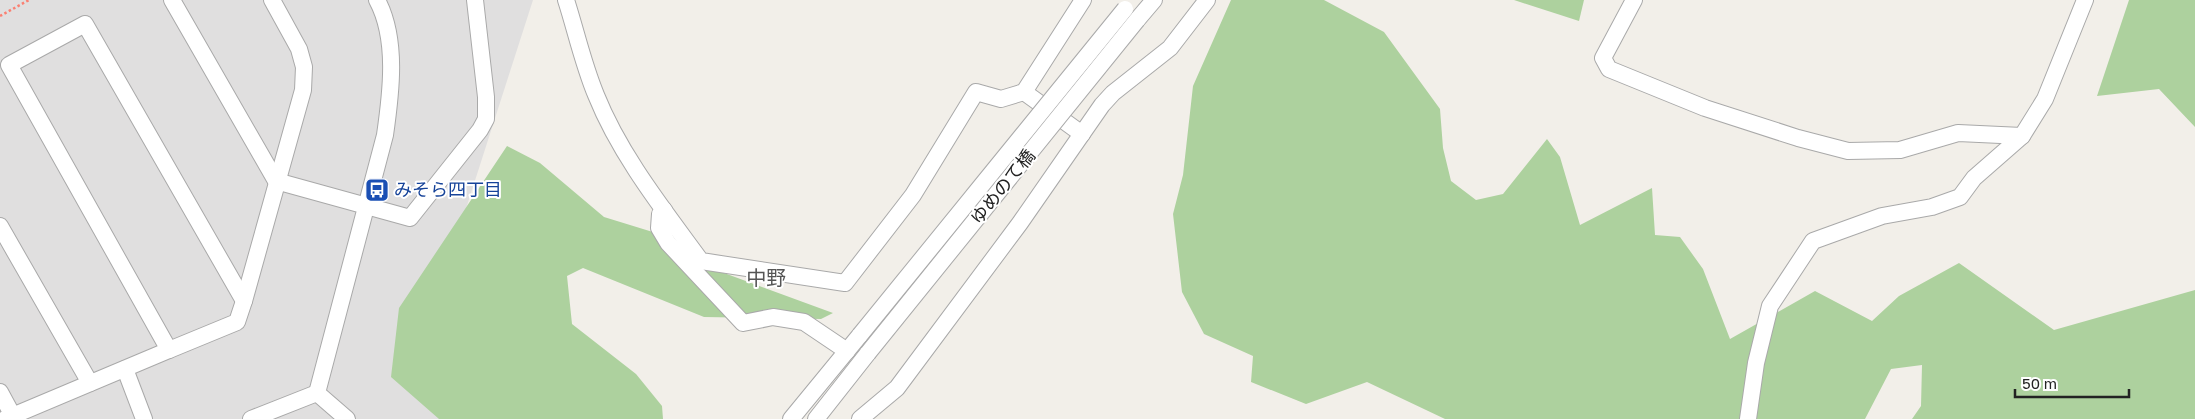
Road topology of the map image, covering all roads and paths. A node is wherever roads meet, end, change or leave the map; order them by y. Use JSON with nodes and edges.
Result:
{"nodes":[{"id":1,"x":28,"y":0,"type":"edge"},
{"id":2,"x":172,"y":0,"type":"edge"},
{"id":3,"x":272,"y":0,"type":"edge"},
{"id":4,"x":377,"y":0,"type":"edge"},
{"id":5,"x":475,"y":0,"type":"edge"},
{"id":6,"x":566,"y":0,"type":"edge"},
{"id":7,"x":1083,"y":0,"type":"edge"},
{"id":8,"x":1154,"y":0,"type":"edge"},
{"id":9,"x":1207,"y":0,"type":"edge"},
{"id":10,"x":1634,"y":0,"type":"edge"},
{"id":11,"x":2085,"y":0,"type":"edge"},
{"id":12,"x":1128,"y":5,"type":"edge"},
{"id":13,"x":0,"y":16,"type":"edge"},
{"id":14,"x":1024,"y":92,"type":"junction"},
{"id":15,"x":1082,"y":134,"type":"junction"},
{"id":16,"x":2022,"y":136,"type":"junction"},
{"id":17,"x":276,"y":181,"type":"junction"},
{"id":18,"x":366,"y":206,"type":"junction"},
{"id":19,"x":664,"y":210,"type":"junction"},
{"id":20,"x":0,"y":226,"type":"edge"},
{"id":21,"x":244,"y":301,"type":"junction"},
{"id":22,"x":169,"y":350,"type":"junction"},
{"id":23,"x":847,"y":351,"type":"junction"},
{"id":24,"x":125,"y":369,"type":"junction"},
{"id":25,"x":90,"y":383,"type":"junction"},
{"id":26,"x":0,"y":392,"type":"edge"},
{"id":27,"x":317,"y":393,"type":"junction"},
{"id":28,"x":9,"y":417,"type":"edge"},
{"id":29,"x":864,"y":418,"type":"edge"},
{"id":30,"x":144,"y":419,"type":"edge"},
{"id":31,"x":251,"y":419,"type":"edge"},
{"id":32,"x":347,"y":419,"type":"edge"},
{"id":33,"x":791,"y":419,"type":"edge"},
{"id":34,"x":816,"y":419,"type":"edge"},
{"id":35,"x":1748,"y":419,"type":"edge"}],
"edges":[{"from":1,"to":13,"type":"path"},
{"from":2,"to":17,"type":"street"},
{"from":3,"to":17,"type":"street"},
{"from":4,"to":18,"type":"street"},
{"from":5,"to":18,"type":"street"},
{"from":6,"to":19,"type":"street"},
{"from":7,"to":14,"type":"street"},
{"from":8,"to":34,"type":"street","name":"ゆめのて橋","bridge":true},
{"from":9,"to":15,"type":"street"},
{"from":10,"to":16,"type":"street"},
{"from":11,"to":16,"type":"street"},
{"from":12,"to":23,"type":"street","name":"ゆめのて橋","bridge":true},
{"from":14,"to":15,"type":"street"},
{"from":14,"to":19,"type":"street"},
{"from":15,"to":29,"type":"street"},
{"from":16,"to":35,"type":"street"},
{"from":17,"to":18,"type":"street"},
{"from":17,"to":21,"type":"street"},
{"from":18,"to":27,"type":"street"},
{"from":19,"to":23,"type":"street"},
{"from":20,"to":25,"type":"street"},
{"from":21,"to":22,"type":"street"},
{"from":21,"to":22,"type":"street"},
{"from":22,"to":24,"type":"street"},
{"from":23,"to":33,"type":"street","name":"ゆめのて橋"},
{"from":24,"to":25,"type":"street"},
{"from":24,"to":30,"type":"street"},
{"from":25,"to":28,"type":"street"},
{"from":26,"to":28,"type":"street"},
{"from":27,"to":31,"type":"street"},
{"from":27,"to":32,"type":"street"}]}
